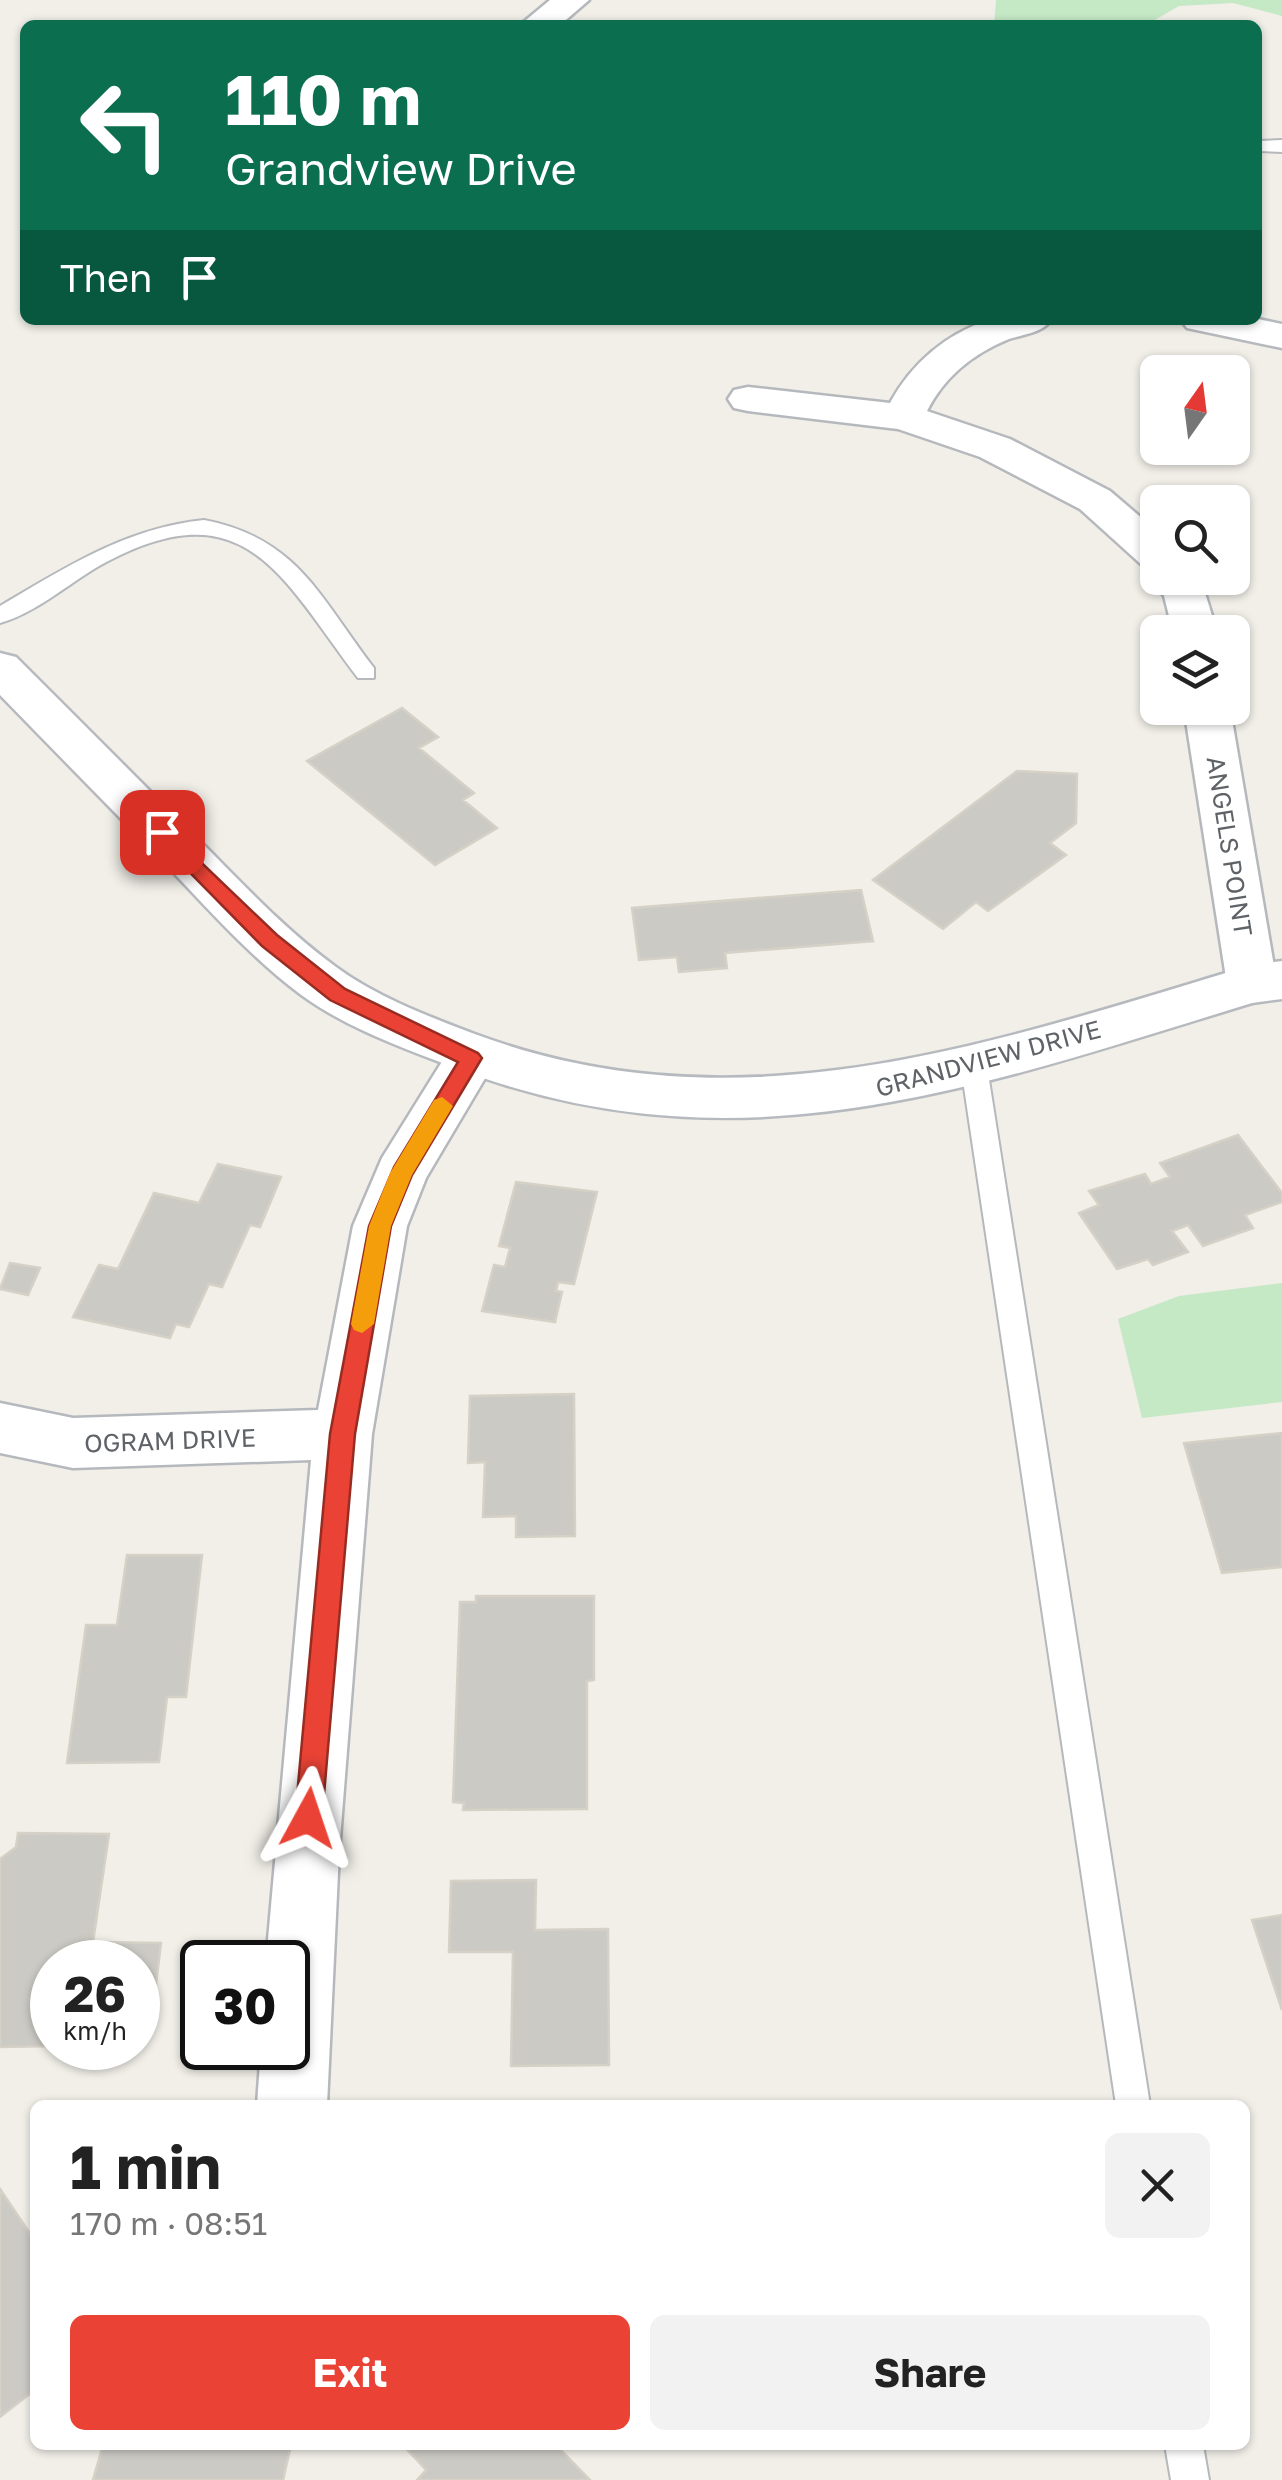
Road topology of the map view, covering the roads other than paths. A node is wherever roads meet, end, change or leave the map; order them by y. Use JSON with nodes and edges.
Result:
{"nodes":[{"id":1,"x":572,"y":0,"type":"edge"},
{"id":2,"x":545,"y":20,"type":"edge"},
{"id":3,"x":1015,"y":325,"type":"edge"},
{"id":4,"x":1226,"y":325,"type":"edge"},
{"id":5,"x":1282,"y":336,"type":"edge"},
{"id":6,"x":748,"y":399,"type":"dead end"},
{"id":7,"x":904,"y":417,"type":"junction"},
{"id":8,"x":1140,"y":540,"type":"edge"},
{"id":9,"x":0,"y":616,"type":"edge"},
{"id":10,"x":0,"y":668,"type":"edge"},
{"id":11,"x":366,"y":673,"type":"dead end"},
{"id":12,"x":1211,"y":725,"type":"edge"},
{"id":13,"x":1267,"y":982,"type":"edge"},
{"id":14,"x":471,"y":1058,"type":"junction"},
{"id":15,"x":974,"y":1067,"type":"junction"},
{"id":16,"x":0,"y":1428,"type":"edge"},
{"id":17,"x":342,"y":1434,"type":"junction"},
{"id":18,"x":292,"y":2100,"type":"edge"},
{"id":19,"x":1131,"y":2100,"type":"edge"},
{"id":20,"x":1185,"y":2450,"type":"edge"},
{"id":21,"x":1190,"y":2480,"type":"edge"}],
"edges":[{"from":1,"to":2,"type":"street"},
{"from":3,"to":7,"type":"street"},
{"from":4,"to":5,"type":"street"},
{"from":6,"to":7,"type":"street"},
{"from":7,"to":8,"type":"street"},
{"from":9,"to":11,"type":"lane"},
{"from":10,"to":14,"type":"street","name":"GRANDVIEW DRIVE"},
{"from":12,"to":13,"type":"street","name":"ANGELS POINT"},
{"from":13,"to":15,"type":"street","name":"GRANDVIEW DRIVE"},
{"from":14,"to":15,"type":"street","name":"GRANDVIEW DRIVE"},
{"from":14,"to":17,"type":"street"},
{"from":15,"to":19,"type":"lane"},
{"from":16,"to":17,"type":"street","name":"OGRAM DRIVE"},
{"from":17,"to":18,"type":"street"},
{"from":20,"to":21,"type":"lane"}]}
